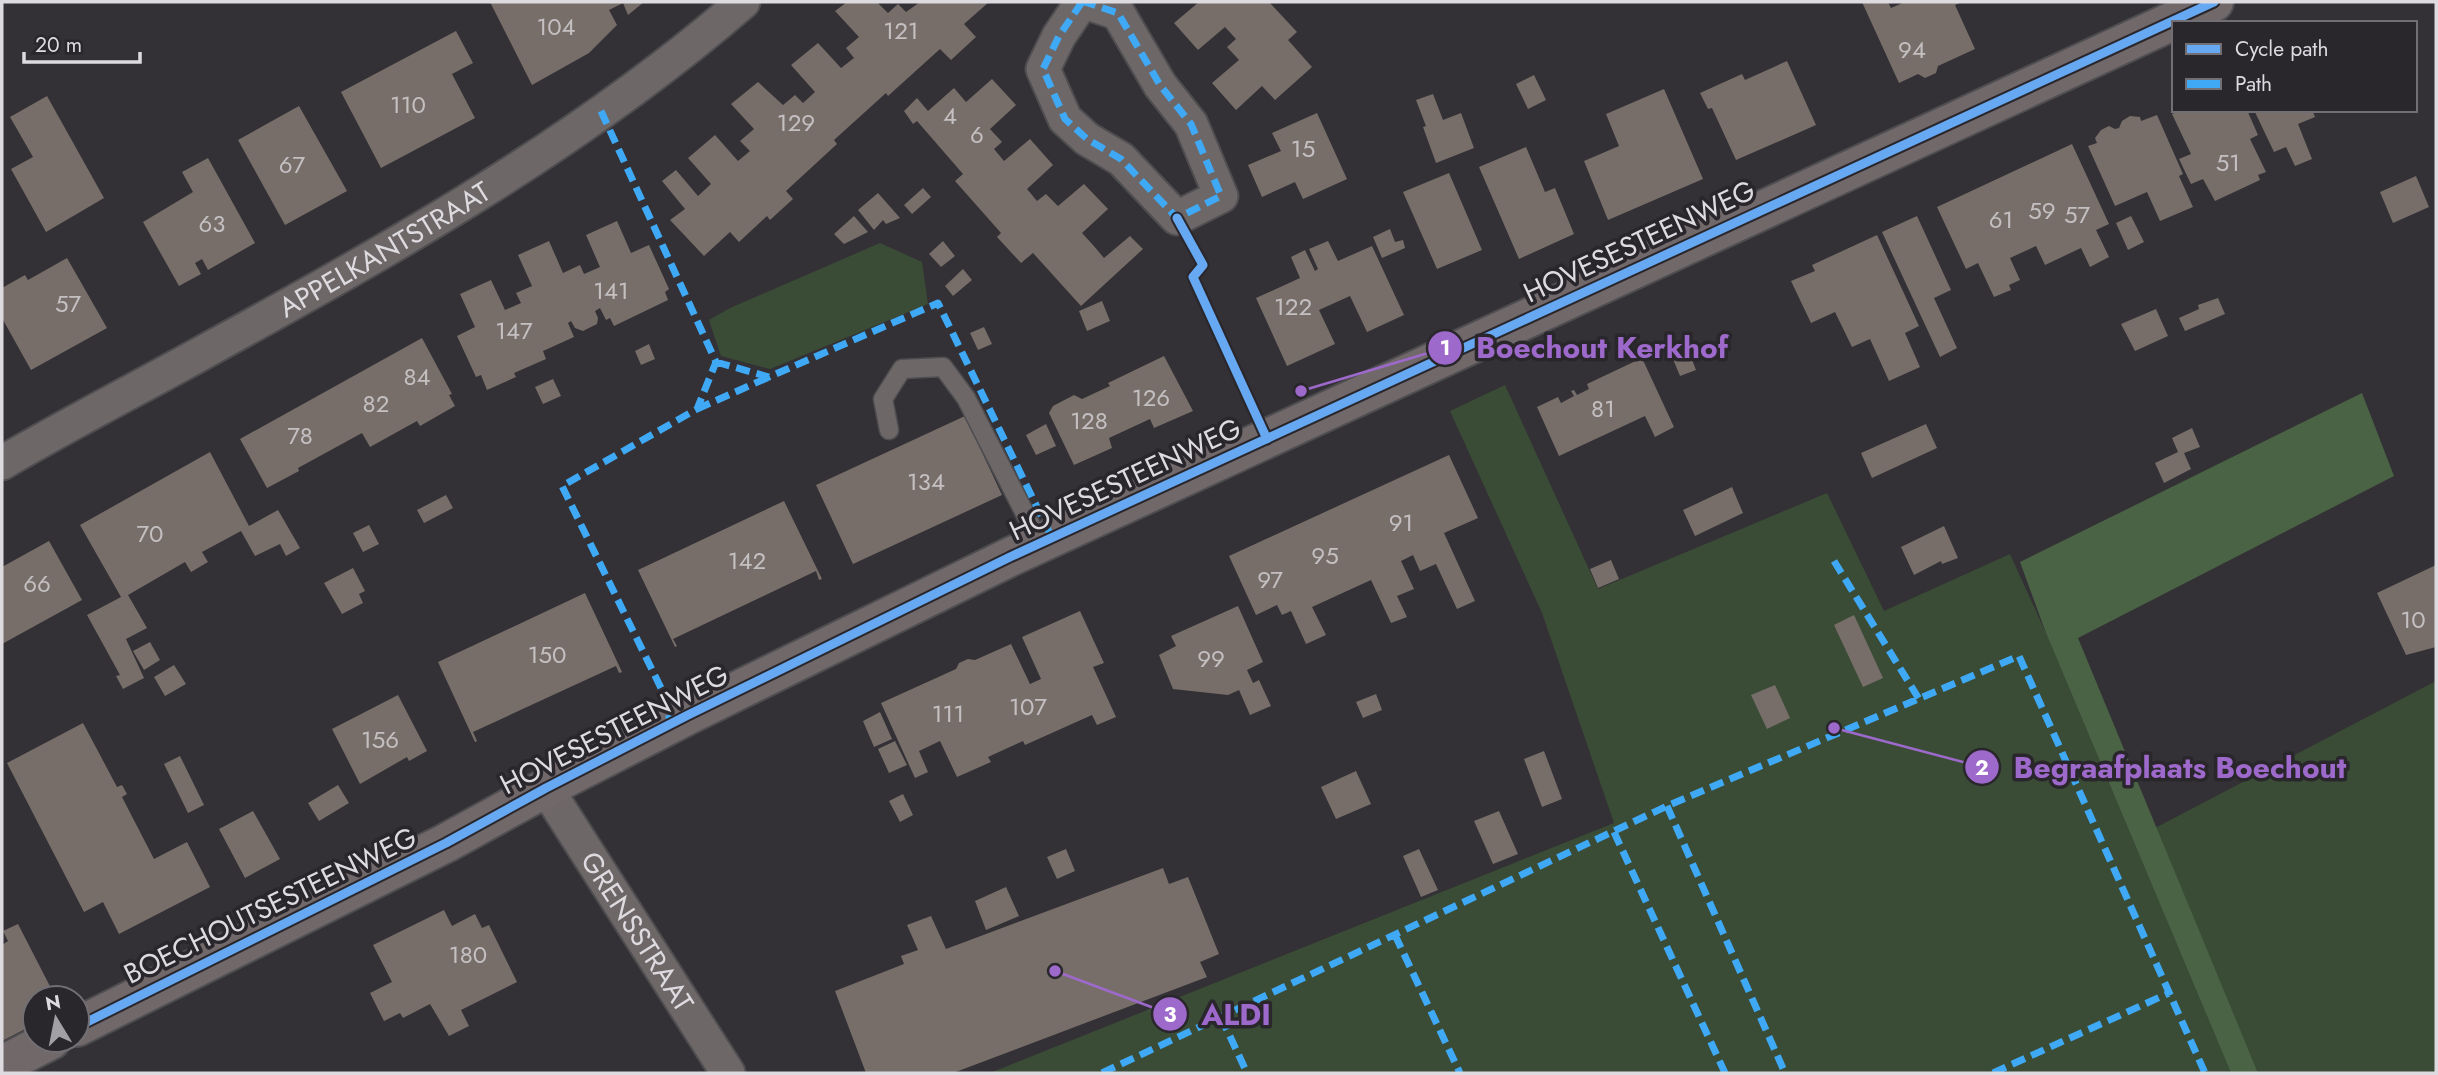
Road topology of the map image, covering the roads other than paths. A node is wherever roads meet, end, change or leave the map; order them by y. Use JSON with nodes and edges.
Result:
{"nodes":[{"id":1,"x":743,"y":2,"type":"edge"},
{"id":2,"x":1083,"y":2,"type":"edge"},
{"id":3,"x":2214,"y":2,"type":"edge"},
{"id":4,"x":2172,"y":21,"type":"edge"},
{"id":5,"x":2173,"y":21,"type":"edge"},
{"id":6,"x":889,"y":430,"type":"dead end"},
{"id":7,"x":2,"y":463,"type":"edge"},
{"id":8,"x":1040,"y":543,"type":"junction"},
{"id":9,"x":546,"y":788,"type":"junction"},
{"id":10,"x":446,"y":843,"type":"joint"},
{"id":11,"x":91,"y":1020,"type":"edge"},
{"id":12,"x":24,"y":1054,"type":"edge"},
{"id":13,"x":2,"y":1065,"type":"edge"},
{"id":14,"x":728,"y":1073,"type":"edge"}],
"edges":[{"from":1,"to":7,"type":"street","name":"APPELKANTSTRAAT"},
{"from":2,"to":2,"type":"street"},
{"from":3,"to":5,"type":"street","name":"HOVESESTEENWEG"},
{"from":4,"to":8,"type":"street","name":"HOVESESTEENWEG"},
{"from":6,"to":8,"type":"lane"},
{"from":8,"to":9,"type":"street","name":"HOVESESTEENWEG"},
{"from":9,"to":10,"type":"street","name":"HOVESESTEENWEG"},
{"from":9,"to":14,"type":"street","name":"GRENSSTRAAT"},
{"from":10,"to":11,"type":"street","name":"BOECHOUTSESTEENWEG"},
{"from":12,"to":13,"type":"street"}]}
